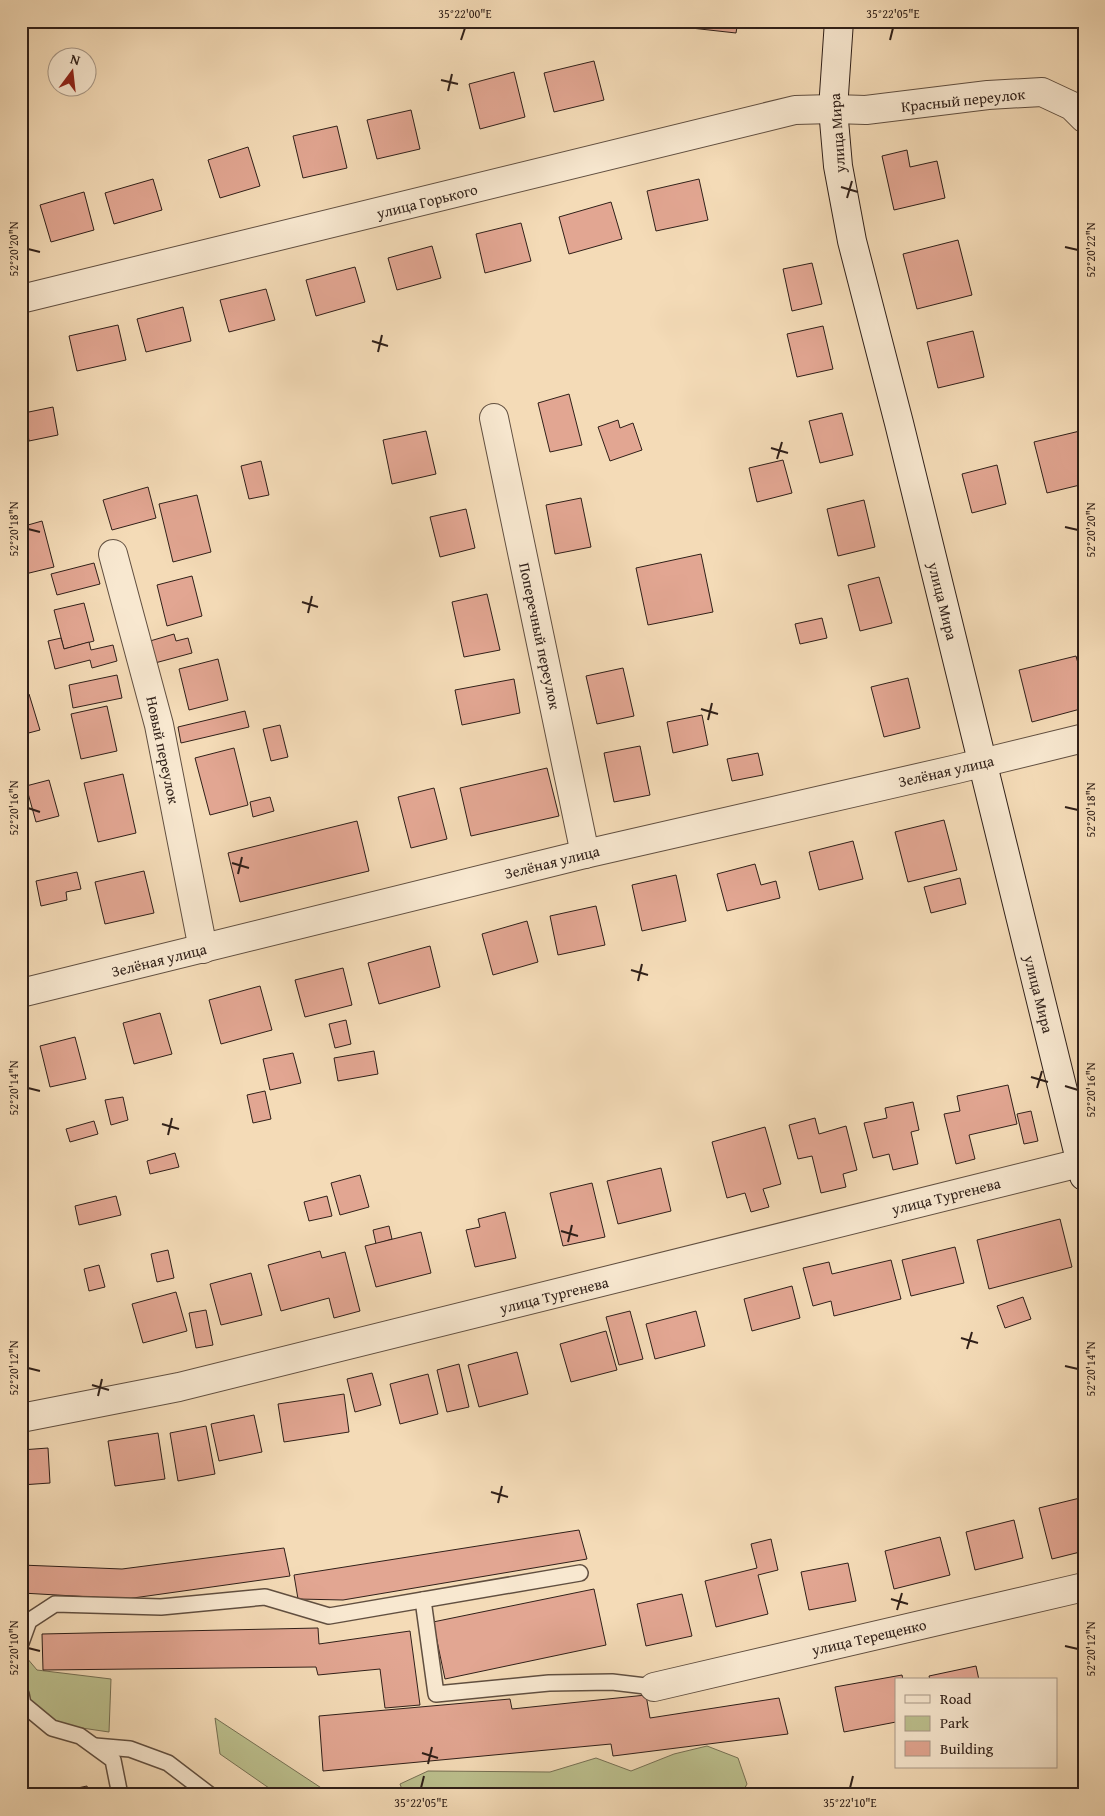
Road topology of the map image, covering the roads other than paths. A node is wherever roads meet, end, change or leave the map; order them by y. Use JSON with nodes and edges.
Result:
{"nodes":[{"id":1,"x":839,"y":21,"type":"edge"},
{"id":2,"x":833,"y":109,"type":"junction"},
{"id":3,"x":1084,"y":118,"type":"edge"},
{"id":4,"x":21,"y":299,"type":"edge"},
{"id":5,"x":494,"y":418,"type":"dead end"},
{"id":6,"x":113,"y":554,"type":"dead end"},
{"id":7,"x":1084,"y":738,"type":"edge"},
{"id":8,"x":983,"y":762,"type":"junction"},
{"id":9,"x":585,"y":854,"type":"junction"},
{"id":10,"x":203,"y":948,"type":"junction"},
{"id":11,"x":21,"y":994,"type":"edge"},
{"id":12,"x":1083,"y":1167,"type":"edge"},
{"id":13,"x":21,"y":1418,"type":"edge"},
{"id":14,"x":580,"y":1573,"type":"dead end"},
{"id":15,"x":1084,"y":1587,"type":"edge"},
{"id":16,"x":424,"y":1600,"type":"junction"},
{"id":17,"x":21,"y":1642,"type":"edge"},
{"id":18,"x":654,"y":1687,"type":"joint"},
{"id":19,"x":21,"y":1694,"type":"edge"},
{"id":20,"x":95,"y":1746,"type":"junction"},
{"id":21,"x":118,"y":1795,"type":"edge"},
{"id":22,"x":210,"y":1795,"type":"edge"}],
"edges":[{"from":1,"to":2,"type":"street","name":"улица Мира"},
{"from":2,"to":3,"type":"street","name":"Красный переулок"},
{"from":2,"to":4,"type":"street","name":"улица Горького"},
{"from":2,"to":8,"type":"street","name":"улица Мира"},
{"from":5,"to":9,"type":"street","name":"Поперечный переулок"},
{"from":6,"to":10,"type":"street","name":"Новый переулок"},
{"from":7,"to":8,"type":"street","name":"Зелёная улица"},
{"from":8,"to":9,"type":"street","name":"Зелёная улица"},
{"from":8,"to":12,"type":"street","name":"улица Мира"},
{"from":9,"to":10,"type":"street","name":"Зелёная улица"},
{"from":10,"to":11,"type":"street","name":"Зелёная улица"},
{"from":12,"to":13,"type":"street","name":"улица Тургенева"},
{"from":14,"to":16,"type":"lane"},
{"from":15,"to":18,"type":"street","name":"улица Терещенко"},
{"from":16,"to":17,"type":"lane"},
{"from":16,"to":18,"type":"lane"},
{"from":19,"to":20,"type":"lane"},
{"from":20,"to":21,"type":"lane"},
{"from":20,"to":22,"type":"lane"}]}
